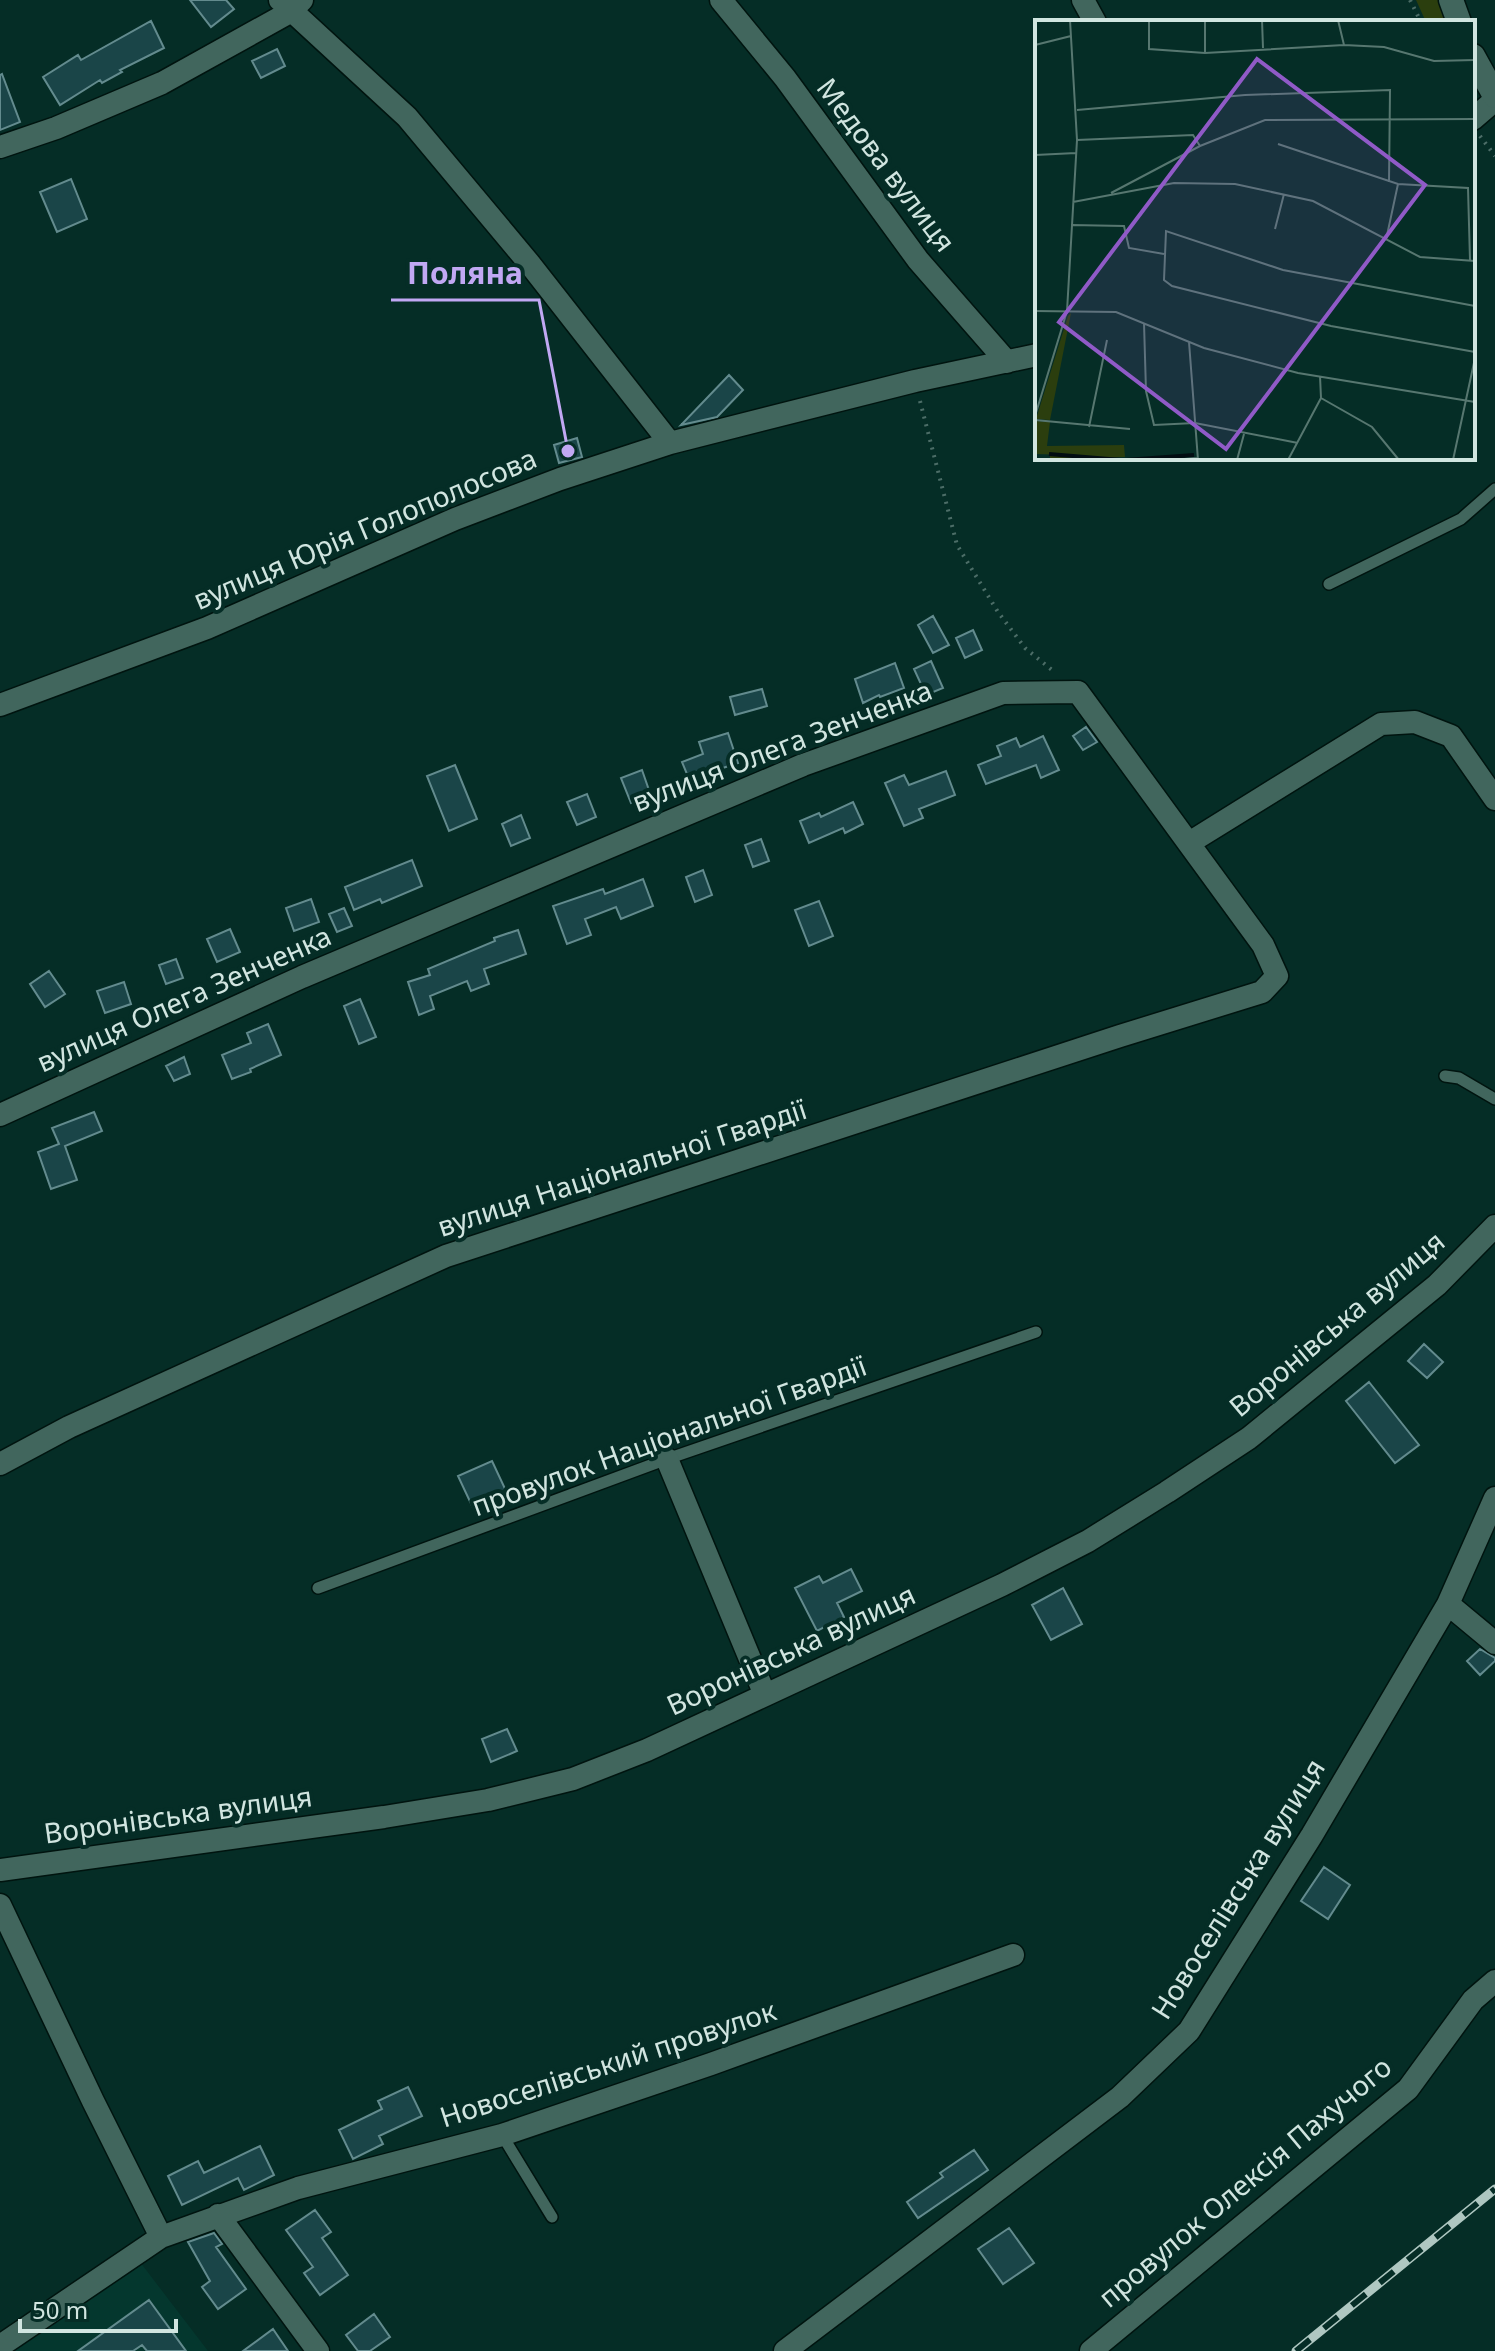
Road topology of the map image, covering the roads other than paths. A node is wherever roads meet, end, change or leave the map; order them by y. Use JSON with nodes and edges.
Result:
{"nodes":[{"id":1,"x":721,"y":0,"type":"edge"},
{"id":2,"x":1083,"y":0,"type":"edge"},
{"id":3,"x":1451,"y":0,"type":"edge"},
{"id":4,"x":291,"y":4,"type":"edge"},
{"id":5,"x":1094,"y":20,"type":"edge"},
{"id":6,"x":1458,"y":20,"type":"edge"},
{"id":7,"x":1475,"y":60,"type":"edge"},
{"id":8,"x":1495,"y":98,"type":"edge"},
{"id":9,"x":1475,"y":117,"type":"edge"},
{"id":10,"x":0,"y":147,"type":"edge"},
{"id":11,"x":1035,"y":355,"type":"edge"},
{"id":12,"x":1007,"y":362,"type":"junction"},
{"id":13,"x":670,"y":443,"type":"junction"},
{"id":14,"x":1495,"y":489,"type":"edge"},
{"id":15,"x":1329,"y":584,"type":"dead end"},
{"id":16,"x":0,"y":705,"type":"edge"},
{"id":17,"x":1495,"y":799,"type":"edge"},
{"id":18,"x":1189,"y":843,"type":"junction"},
{"id":19,"x":1445,"y":1076,"type":"dead end"},
{"id":20,"x":1495,"y":1099,"type":"edge"},
{"id":21,"x":0,"y":1115,"type":"edge"},
{"id":22,"x":1495,"y":1226,"type":"edge"},
{"id":23,"x":1036,"y":1332,"type":"dead end"},
{"id":24,"x":667,"y":1459,"type":"junction"},
{"id":25,"x":0,"y":1464,"type":"edge"},
{"id":26,"x":1495,"y":1498,"type":"edge"},
{"id":27,"x":318,"y":1588,"type":"dead end"},
{"id":28,"x":1448,"y":1604,"type":"junction"},
{"id":29,"x":1495,"y":1643,"type":"edge"},
{"id":30,"x":765,"y":1695,"type":"junction"},
{"id":31,"x":0,"y":1870,"type":"edge"},
{"id":32,"x":0,"y":1905,"type":"edge"},
{"id":33,"x":1013,"y":1955,"type":"dead end"},
{"id":34,"x":1495,"y":1981,"type":"edge"},
{"id":35,"x":502,"y":2135,"type":"junction"},
{"id":36,"x":218,"y":2215,"type":"junction"},
{"id":37,"x":552,"y":2217,"type":"dead end"},
{"id":38,"x":161,"y":2237,"type":"junction"},
{"id":39,"x":0,"y":2346,"type":"edge"},
{"id":40,"x":318,"y":2351,"type":"edge"},
{"id":41,"x":785,"y":2351,"type":"edge"},
{"id":42,"x":1091,"y":2351,"type":"edge"}],
"edges":[{"from":1,"to":12,"type":"street","name":"Медова вулиця"},
{"from":2,"to":5,"type":"street"},
{"from":3,"to":6,"type":"street"},
{"from":4,"to":10,"type":"street"},
{"from":4,"to":13,"type":"street"},
{"from":7,"to":8,"type":"street"},
{"from":8,"to":9,"type":"street"},
{"from":11,"to":12,"type":"street","name":"вулиця Юрія Голополосова"},
{"from":12,"to":13,"type":"street","name":"вулиця Юрія Голополосова"},
{"from":13,"to":16,"type":"street","name":"вулиця Юрія Голополосова"},
{"from":14,"to":15,"type":"lane"},
{"from":17,"to":18,"type":"street"},
{"from":18,"to":21,"type":"street","name":"вулиця Олега Зенченка"},
{"from":18,"to":25,"type":"street","name":"вулиця Національної Гвардії"},
{"from":19,"to":20,"type":"lane"},
{"from":22,"to":30,"type":"street","name":"Воронівська вулиця"},
{"from":23,"to":24,"type":"lane","name":"провулок Національної Гвардії"},
{"from":24,"to":27,"type":"lane","name":"провулок Національної Гвардії"},
{"from":24,"to":30,"type":"street"},
{"from":26,"to":28,"type":"street","name":"Новоселівська вулиця"},
{"from":28,"to":29,"type":"street"},
{"from":28,"to":41,"type":"street","name":"Новоселівська вулиця"},
{"from":30,"to":31,"type":"street","name":"Воронівська вулиця"},
{"from":32,"to":38,"type":"street"},
{"from":33,"to":35,"type":"street","name":"Новоселівський провулок"},
{"from":34,"to":42,"type":"street","name":"провулок Олексія Пахучого"},
{"from":35,"to":36,"type":"street","name":"Новоселівський провулок"},
{"from":35,"to":37,"type":"lane"},
{"from":36,"to":38,"type":"street","name":"Новоселівський провулок"},
{"from":36,"to":40,"type":"street"},
{"from":38,"to":39,"type":"street","name":"Новоселівський провулок"}]}
